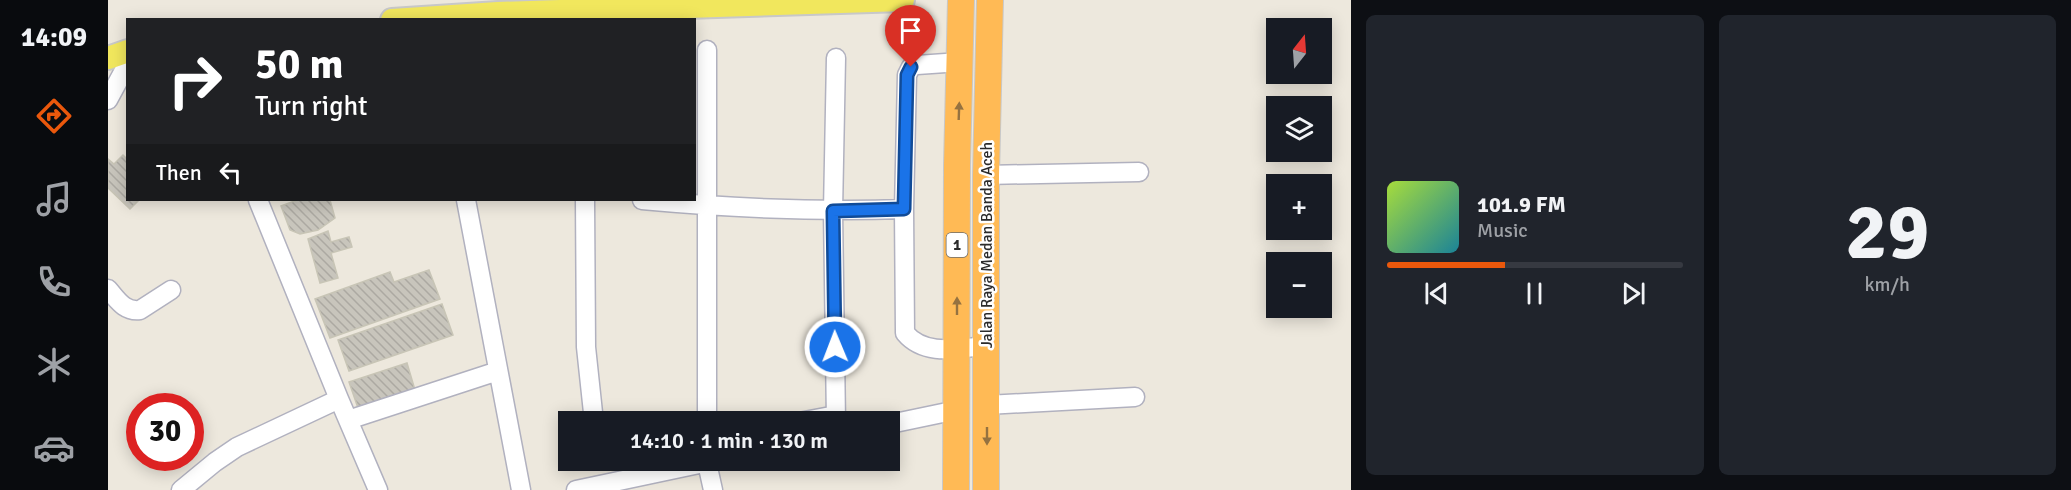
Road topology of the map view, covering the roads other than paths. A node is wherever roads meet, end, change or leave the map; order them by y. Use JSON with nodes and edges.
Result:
{"nodes":[{"id":1,"x":888,"y":0,"type":"edge"},
{"id":2,"x":903,"y":0,"type":"edge"},
{"id":3,"x":962,"y":0,"type":"edge"},
{"id":4,"x":990,"y":0,"type":"edge"},
{"id":5,"x":498,"y":7,"type":"edge"},
{"id":6,"x":438,"y":18,"type":"edge"},
{"id":7,"x":707,"y":50,"type":"dead end"},
{"id":8,"x":126,"y":52,"type":"edge"},
{"id":9,"x":108,"y":58,"type":"edge"},
{"id":10,"x":836,"y":58,"type":"dead end"},
{"id":11,"x":960,"y":62,"type":"junction"},
{"id":12,"x":126,"y":67,"type":"edge"},
{"id":13,"x":108,"y":99,"type":"edge"},
{"id":14,"x":1139,"y":172,"type":"dead end"},
{"id":15,"x":986,"y":175,"type":"junction"},
{"id":16,"x":258,"y":201,"type":"edge"},
{"id":17,"x":466,"y":201,"type":"edge"},
{"id":18,"x":585,"y":201,"type":"edge"},
{"id":19,"x":653,"y":201,"type":"edge"},
{"id":20,"x":707,"y":206,"type":"junction"},
{"id":21,"x":904,"y":209,"type":"junction"},
{"id":22,"x":833,"y":211,"type":"junction"},
{"id":23,"x":108,"y":289,"type":"edge"},
{"id":24,"x":171,"y":290,"type":"dead end"},
{"id":25,"x":987,"y":346,"type":"junction"},
{"id":26,"x":957,"y":348,"type":"junction"},
{"id":27,"x":498,"y":371,"type":"junction"},
{"id":28,"x":1135,"y":397,"type":"dead end"},
{"id":29,"x":339,"y":399,"type":"junction"},
{"id":30,"x":987,"y":405,"type":"junction"},
{"id":31,"x":957,"y":410,"type":"junction"},
{"id":32,"x":593,"y":411,"type":"edge"},
{"id":33,"x":706,"y":411,"type":"edge"},
{"id":34,"x":836,"y":411,"type":"edge"},
{"id":35,"x":348,"y":420,"type":"junction"},
{"id":36,"x":900,"y":422,"type":"edge"},
{"id":37,"x":683,"y":471,"type":"edge"},
{"id":38,"x":713,"y":471,"type":"edge"},
{"id":39,"x":644,"y":483,"type":"edge"},
{"id":40,"x":181,"y":490,"type":"edge"},
{"id":41,"x":378,"y":490,"type":"edge"},
{"id":42,"x":520,"y":490,"type":"edge"},
{"id":43,"x":576,"y":490,"type":"edge"},
{"id":44,"x":713,"y":490,"type":"edge"},
{"id":45,"x":956,"y":490,"type":"edge"},
{"id":46,"x":986,"y":490,"type":"edge"}],
"edges":[{"from":1,"to":2,"type":"main road"},
{"from":1,"to":5,"type":"main road"},
{"from":3,"to":11,"type":"highway","name":"Jalan Raya Medan Banda Aceh","number":"1"},
{"from":4,"to":15,"type":"highway","name":"Jalan Raya Medan Banda Aceh","number":"1"},
{"from":5,"to":6,"type":"main road"},
{"from":7,"to":20,"type":"street"},
{"from":8,"to":9,"type":"main road"},
{"from":10,"to":22,"type":"street"},
{"from":11,"to":21,"type":"street"},
{"from":26,"to":11,"type":"highway","name":"Jalan Raya Medan Banda Aceh","number":"1","one_way":true},
{"from":12,"to":13,"type":"street"},
{"from":14,"to":15,"type":"street"},
{"from":15,"to":25,"type":"highway","name":"Jalan Raya Medan Banda Aceh","number":"1"},
{"from":16,"to":29,"type":"street"},
{"from":17,"to":27,"type":"street"},
{"from":18,"to":32,"type":"street"},
{"from":19,"to":20,"type":"street"},
{"from":20,"to":22,"type":"street"},
{"from":20,"to":33,"type":"street"},
{"from":21,"to":22,"type":"street"},
{"from":21,"to":26,"type":"street"},
{"from":22,"to":34,"type":"street"},
{"from":23,"to":24,"type":"street"},
{"from":25,"to":26,"type":"street"},
{"from":25,"to":30,"type":"highway","name":"Jalan Raya Medan Banda Aceh","number":"1"},
{"from":26,"to":31,"type":"highway","name":"Jalan Raya Medan Banda Aceh","number":"1"},
{"from":27,"to":35,"type":"street"},
{"from":27,"to":42,"type":"street"},
{"from":28,"to":30,"type":"street"},
{"from":29,"to":35,"type":"street"},
{"from":29,"to":40,"type":"street"},
{"from":30,"to":46,"type":"highway","name":"Jalan Raya Medan Banda Aceh","number":"1","one_way":true},
{"from":31,"to":36,"type":"street"},
{"from":31,"to":45,"type":"highway","name":"Jalan Raya Medan Banda Aceh","number":"1"},
{"from":35,"to":41,"type":"street"},
{"from":37,"to":39,"type":"street"},
{"from":38,"to":44,"type":"street"},
{"from":39,"to":43,"type":"street"}]}
